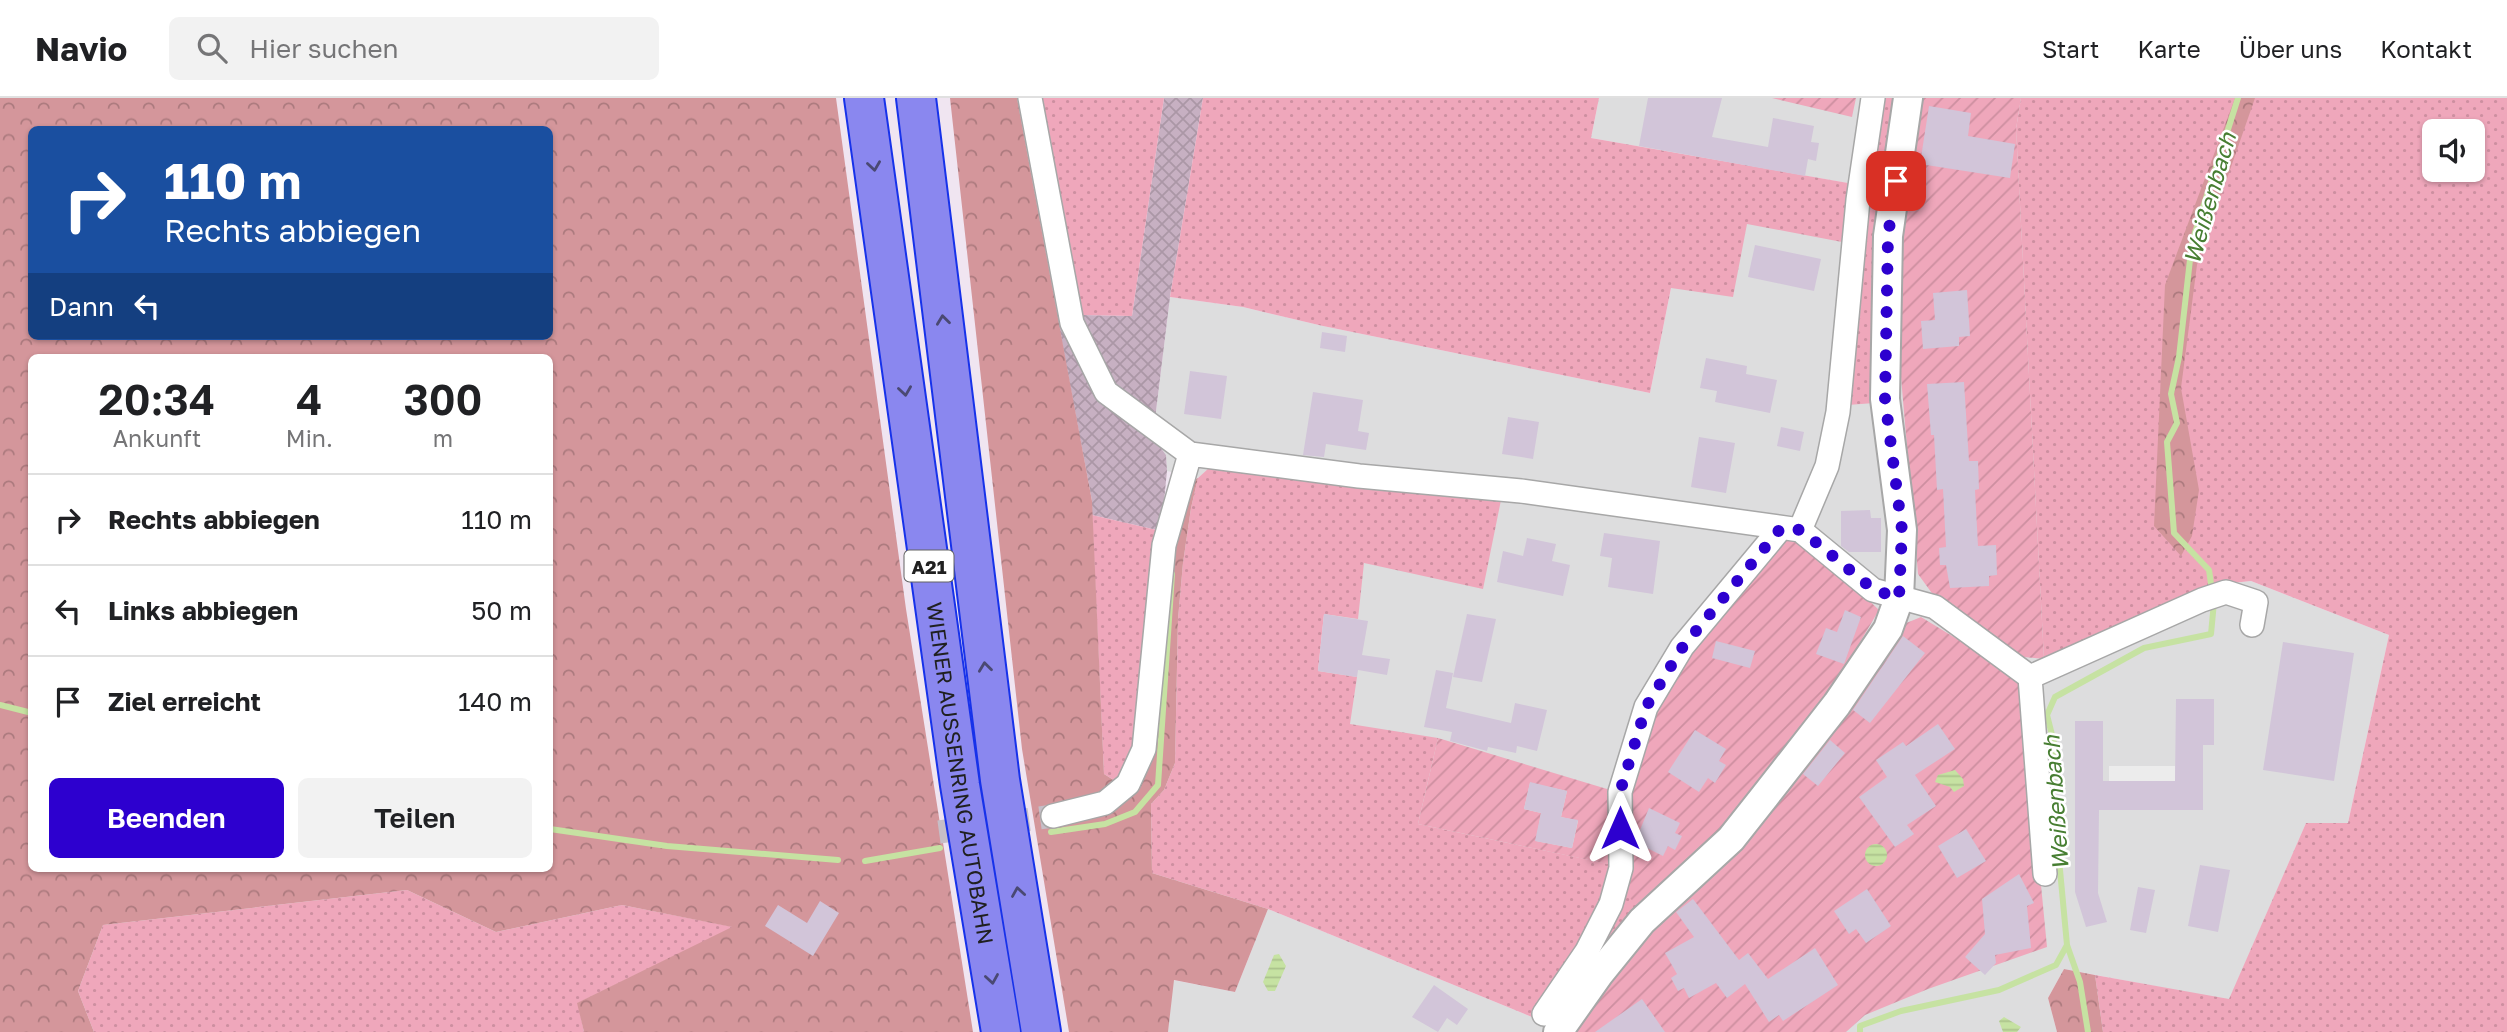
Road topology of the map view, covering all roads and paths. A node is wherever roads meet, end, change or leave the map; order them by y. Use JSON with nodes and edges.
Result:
{"nodes":[{"id":1,"x":864,"y":98,"type":"edge"},
{"id":2,"x":916,"y":98,"type":"edge"},
{"id":3,"x":1030,"y":98,"type":"edge"},
{"id":4,"x":1873,"y":98,"type":"edge"},
{"id":5,"x":1908,"y":98,"type":"edge"},
{"id":6,"x":1190,"y":454,"type":"junction"},
{"id":7,"x":1791,"y":529,"type":"junction"},
{"id":8,"x":1899,"y":598,"type":"junction"},
{"id":9,"x":2252,"y":625,"type":"dead end"},
{"id":10,"x":2031,"y":677,"type":"junction"},
{"id":11,"x":1053,"y":816,"type":"tunnel mouth"},
{"id":12,"x":2045,"y":874,"type":"dead end"},
{"id":13,"x":1551,"y":1023,"type":"edge"},
{"id":14,"x":1001,"y":1032,"type":"edge"},
{"id":15,"x":1041,"y":1032,"type":"edge"}],
"edges":[{"from":1,"to":14,"type":"highway","name":"WIENER AUSSENRING AUTOBAHN","number":"A21","one_way":true},
{"from":15,"to":2,"type":"highway","name":"WIENER AUSSENRING AUTOBAHN","number":"A21","one_way":true},
{"from":3,"to":6,"type":"street"},
{"from":4,"to":7,"type":"street"},
{"from":5,"to":8,"type":"street"},
{"from":6,"to":7,"type":"street"},
{"from":6,"to":11,"type":"street"},
{"from":7,"to":8,"type":"street"},
{"from":7,"to":13,"type":"street"},
{"from":8,"to":10,"type":"street"},
{"from":8,"to":13,"type":"street"},
{"from":9,"to":10,"type":"street"},
{"from":10,"to":12,"type":"street"}]}
